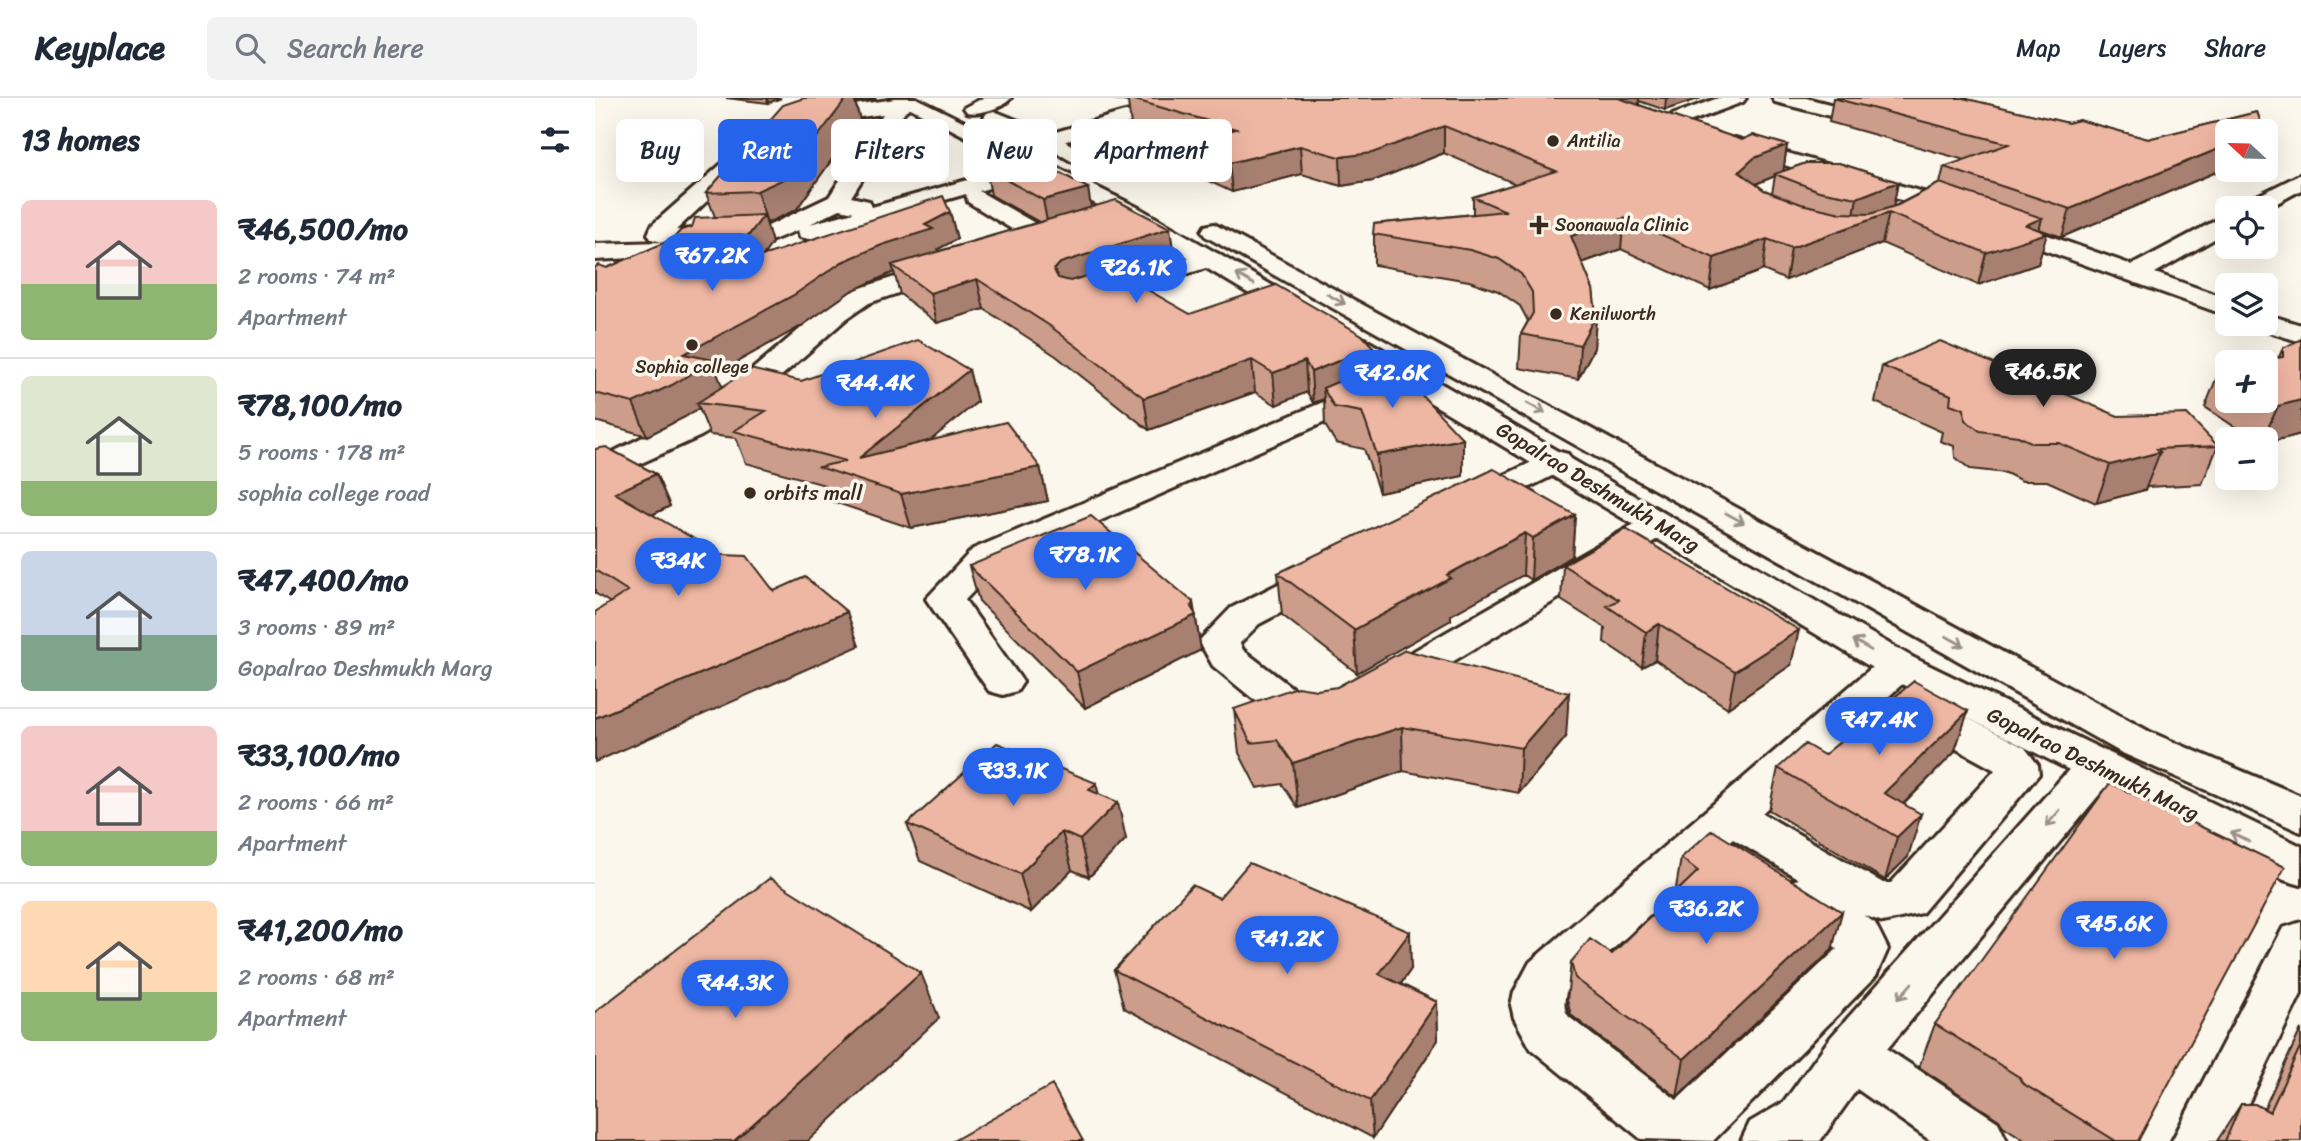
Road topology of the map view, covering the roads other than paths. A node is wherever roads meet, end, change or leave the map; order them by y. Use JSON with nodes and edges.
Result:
{"nodes":[{"id":1,"x":1216,"y":98,"type":"edge"},
{"id":2,"x":1709,"y":98,"type":"edge"},
{"id":3,"x":1736,"y":98,"type":"edge"},
{"id":4,"x":1782,"y":98,"type":"edge"},
{"id":5,"x":975,"y":101,"type":"edge"},
{"id":6,"x":903,"y":102,"type":"edge"},
{"id":7,"x":1830,"y":110,"type":"dead end"},
{"id":8,"x":1658,"y":115,"type":"junction"},
{"id":9,"x":999,"y":119,"type":"edge"},
{"id":10,"x":963,"y":124,"type":"edge"},
{"id":11,"x":1057,"y":147,"type":"edge"},
{"id":12,"x":1057,"y":160,"type":"edge"},
{"id":13,"x":1057,"y":162,"type":"edge"},
{"id":14,"x":1835,"y":178,"type":"junction"},
{"id":15,"x":2301,"y":181,"type":"edge"},
{"id":16,"x":965,"y":182,"type":"edge"},
{"id":17,"x":1790,"y":182,"type":"edge"},
{"id":18,"x":2273,"y":196,"type":"edge"},
{"id":19,"x":976,"y":197,"type":"dead end"},
{"id":20,"x":837,"y":202,"type":"junction"},
{"id":21,"x":891,"y":209,"type":"junction"},
{"id":22,"x":1131,"y":213,"type":"junction"},
{"id":23,"x":2215,"y":229,"type":"edge"},
{"id":24,"x":1070,"y":231,"type":"junction"},
{"id":25,"x":595,"y":252,"type":"edge"},
{"id":26,"x":1210,"y":258,"type":"junction"},
{"id":27,"x":2135,"y":274,"type":"junction"},
{"id":28,"x":1075,"y":300,"type":"edge"},
{"id":29,"x":2215,"y":303,"type":"edge"},
{"id":30,"x":2278,"y":325,"type":"edge"},
{"id":31,"x":2301,"y":334,"type":"edge"},
{"id":32,"x":1408,"y":375,"type":"junction"},
{"id":33,"x":1556,"y":461,"type":"junction"},
{"id":34,"x":595,"y":474,"type":"edge"},
{"id":35,"x":1439,"y":519,"type":"edge"},
{"id":36,"x":1659,"y":524,"type":"junction"},
{"id":37,"x":1352,"y":562,"type":"edge"},
{"id":38,"x":1887,"y":677,"type":"junction"},
{"id":39,"x":1003,"y":682,"type":"dead end"},
{"id":40,"x":2098,"y":766,"type":"junction"},
{"id":41,"x":2301,"y":816,"type":"edge"},
{"id":42,"x":1718,"y":827,"type":"junction"},
{"id":43,"x":2301,"y":867,"type":"edge"},
{"id":44,"x":2301,"y":942,"type":"edge"},
{"id":45,"x":1850,"y":1054,"type":"junction"},
{"id":46,"x":1770,"y":1141,"type":"edge"},
{"id":47,"x":1978,"y":1141,"type":"edge"},
{"id":48,"x":2201,"y":1141,"type":"edge"}],
"edges":[{"from":1,"to":11,"type":"street"},
{"from":2,"to":8,"type":"street"},
{"from":3,"to":8,"type":"street"},
{"from":4,"to":7,"type":"street"},
{"from":5,"to":9,"type":"street","name":"Gopalrao Deshmukh Marg"},
{"from":6,"to":10,"type":"street","name":"Gopalrao Deshmukh Marg"},
{"from":6,"to":20,"type":"street"},
{"from":6,"to":20,"type":"street"},
{"from":8,"to":14,"type":"street"},
{"from":12,"to":41,"type":"street","name":"Gopalrao Deshmukh Marg","one_way":true},
{"from":13,"to":22,"type":"street","name":"Gopalrao Deshmukh Marg"},
{"from":14,"to":17,"type":"street"},
{"from":14,"to":27,"type":"street"},
{"from":15,"to":18,"type":"street"},
{"from":16,"to":21,"type":"street"},
{"from":19,"to":24,"type":"street"},
{"from":20,"to":21,"type":"street"},
{"from":21,"to":25,"type":"street"},
{"from":22,"to":24,"type":"street"},
{"from":22,"to":26,"type":"street","name":"Gopalrao Deshmukh Marg"},
{"from":23,"to":27,"type":"street"},
{"from":24,"to":34,"type":"street"},
{"from":26,"to":28,"type":"street"},
{"from":32,"to":26,"type":"street","name":"Gopalrao Deshmukh Marg","one_way":true},
{"from":27,"to":29,"type":"street"},
{"from":30,"to":31,"type":"street"},
{"from":32,"to":33,"type":"street","name":"Gopalrao Deshmukh Marg"},
{"from":32,"to":39,"type":"street"},
{"from":33,"to":35,"type":"street"},
{"from":33,"to":36,"type":"street","name":"Gopalrao Deshmukh Marg"},
{"from":36,"to":37,"type":"street"},
{"from":38,"to":36,"type":"street","name":"Gopalrao Deshmukh Marg","one_way":true},
{"from":38,"to":40,"type":"street","name":"Gopalrao Deshmukh Marg"},
{"from":38,"to":42,"type":"street"},
{"from":38,"to":42,"type":"street"},
{"from":43,"to":40,"type":"street","name":"Gopalrao Deshmukh Marg","one_way":true},
{"from":40,"to":45,"type":"street","one_way":true},
{"from":42,"to":42,"type":"street"},
{"from":44,"to":48,"type":"street"},
{"from":45,"to":46,"type":"street"},
{"from":45,"to":47,"type":"street"}]}
